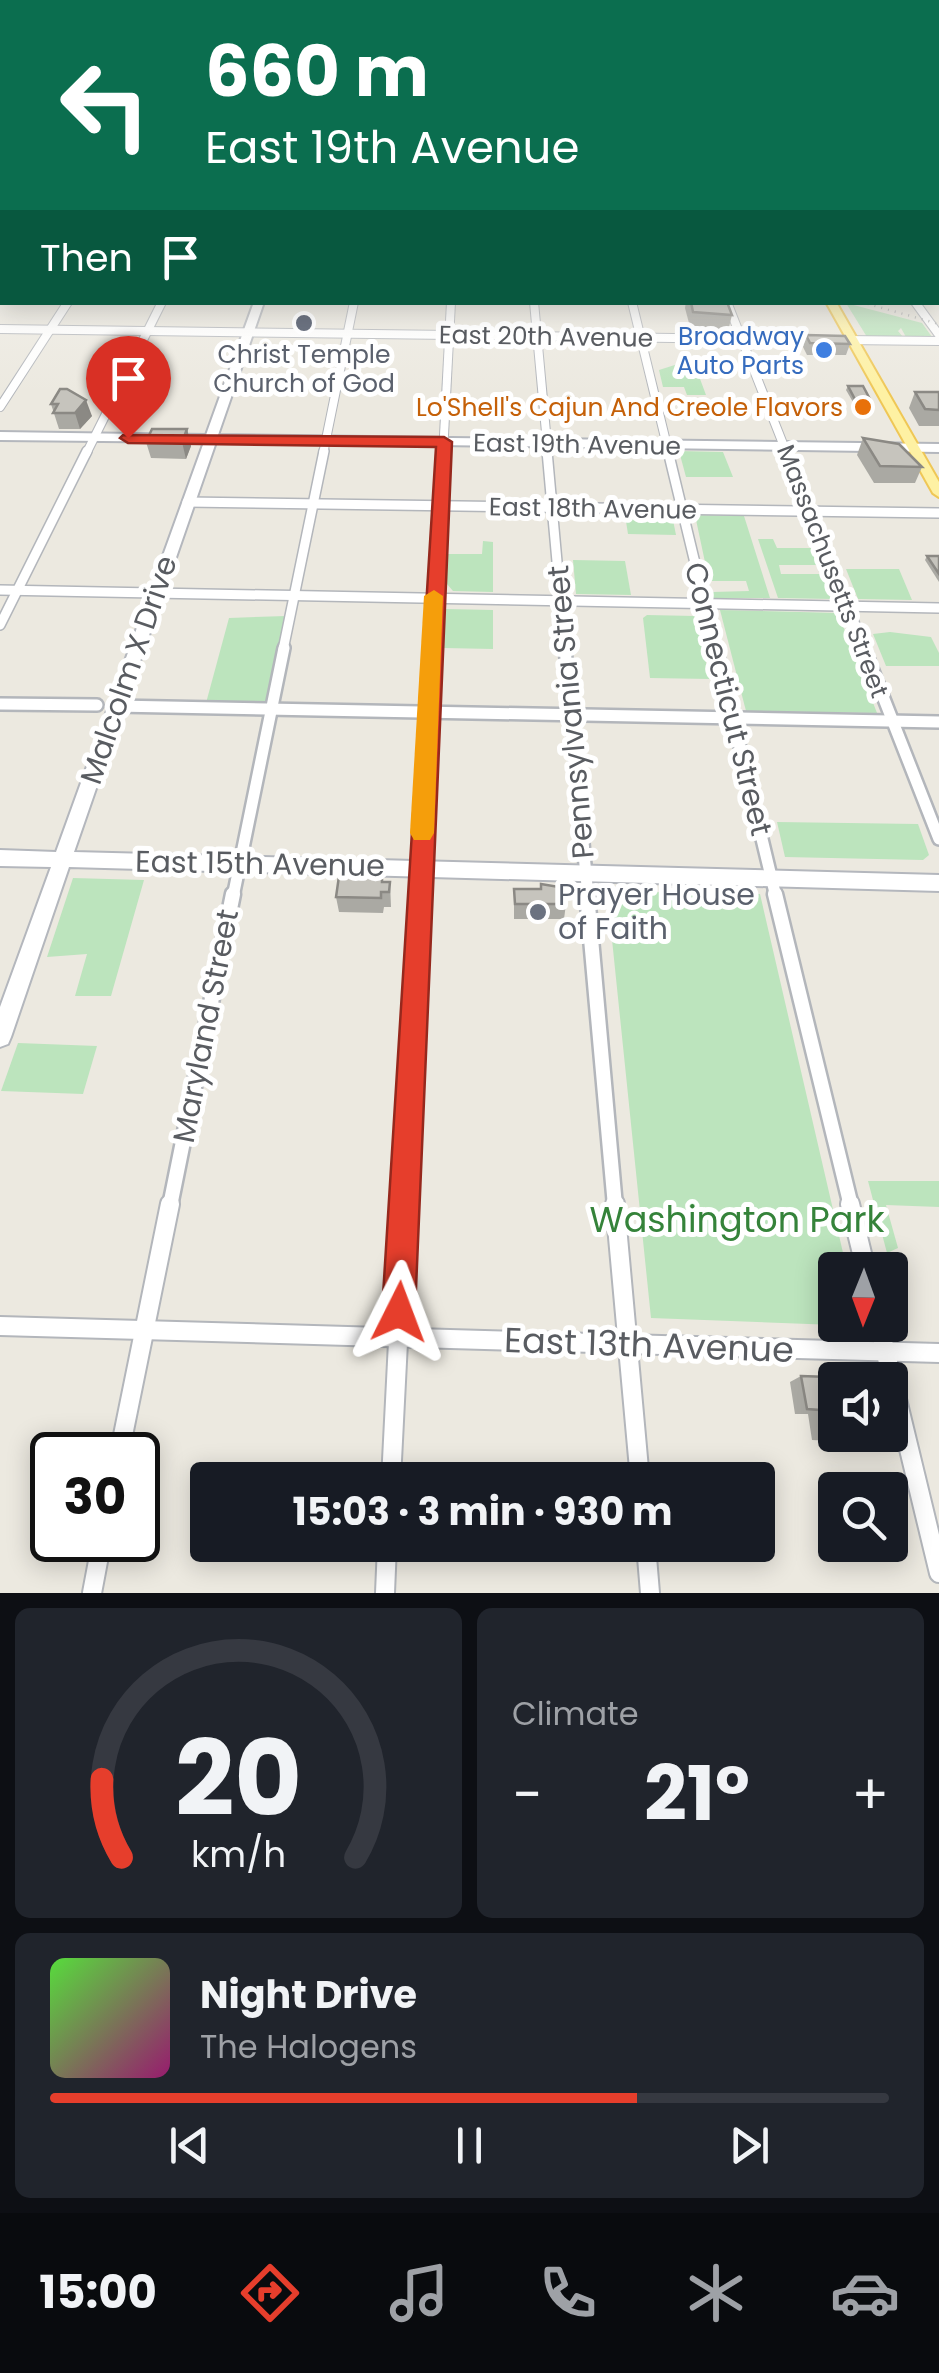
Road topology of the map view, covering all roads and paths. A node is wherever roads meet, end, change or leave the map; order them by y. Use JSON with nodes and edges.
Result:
{"nodes":[{"id":1,"x":66,"y":305,"type":"edge"},
{"id":2,"x":160,"y":305,"type":"edge"},
{"id":3,"x":258,"y":305,"type":"edge"},
{"id":4,"x":353,"y":305,"type":"edge"},
{"id":5,"x":450,"y":305,"type":"edge"},
{"id":6,"x":534,"y":305,"type":"edge"},
{"id":7,"x":633,"y":305,"type":"edge"},
{"id":8,"x":729,"y":305,"type":"edge"},
{"id":9,"x":831,"y":305,"type":"edge"},
{"id":10,"x":917,"y":305,"type":"edge"},
{"id":11,"x":0,"y":329,"type":"edge"},
{"id":12,"x":51,"y":330,"type":"junction"},
{"id":13,"x":147,"y":331,"type":"junction"},
{"id":14,"x":248,"y":332,"type":"junction"},
{"id":15,"x":348,"y":334,"type":"junction"},
{"id":16,"x":448,"y":335,"type":"junction"},
{"id":17,"x":537,"y":336,"type":"junction"},
{"id":18,"x":640,"y":338,"type":"junction"},
{"id":19,"x":939,"y":338,"type":"edge"},
{"id":20,"x":742,"y":339,"type":"junction"},
{"id":21,"x":853,"y":340,"type":"junction"},
{"id":22,"x":0,"y":407,"type":"edge"},
{"id":23,"x":0,"y":436,"type":"edge"},
{"id":24,"x":94,"y":437,"type":"junction"},
{"id":25,"x":210,"y":439,"type":"junction"},
{"id":26,"x":327,"y":440,"type":"junction"},
{"id":27,"x":444,"y":442,"type":"junction"},
{"id":28,"x":548,"y":444,"type":"junction"},
{"id":29,"x":667,"y":445,"type":"junction"},
{"id":30,"x":785,"y":446,"type":"junction"},
{"id":31,"x":914,"y":448,"type":"junction"},
{"id":32,"x":939,"y":448,"type":"edge"},
{"id":33,"x":939,"y":493,"type":"edge"},
{"id":34,"x":188,"y":502,"type":"junction"},
{"id":35,"x":314,"y":504,"type":"junction"},
{"id":36,"x":441,"y":506,"type":"junction"},
{"id":37,"x":553,"y":507,"type":"junction"},
{"id":38,"x":682,"y":509,"type":"junction"},
{"id":39,"x":810,"y":511,"type":"junction"},
{"id":40,"x":939,"y":513,"type":"edge"},
{"id":41,"x":0,"y":590,"type":"edge"},
{"id":42,"x":18,"y":590,"type":"junction"},
{"id":43,"x":156,"y":593,"type":"junction"},
{"id":44,"x":296,"y":596,"type":"junction"},
{"id":45,"x":434,"y":598,"type":"junction"},
{"id":46,"x":561,"y":600,"type":"junction"},
{"id":47,"x":704,"y":603,"type":"junction"},
{"id":48,"x":847,"y":606,"type":"junction"},
{"id":49,"x":939,"y":608,"type":"edge"},
{"id":50,"x":0,"y":625,"type":"edge"},
{"id":51,"x":0,"y":704,"type":"edge"},
{"id":52,"x":97,"y":706,"type":"dead end"},
{"id":53,"x":116,"y":706,"type":"junction"},
{"id":54,"x":274,"y":709,"type":"junction"},
{"id":55,"x":428,"y":712,"type":"junction"},
{"id":56,"x":571,"y":715,"type":"junction"},
{"id":57,"x":732,"y":718,"type":"junction"},
{"id":58,"x":893,"y":722,"type":"junction"},
{"id":59,"x":939,"y":722,"type":"edge"},
{"id":60,"x":939,"y":839,"type":"edge"},
{"id":61,"x":0,"y":858,"type":"edge"},
{"id":62,"x":62,"y":860,"type":"junction"},
{"id":63,"x":239,"y":863,"type":"junction"},
{"id":64,"x":420,"y":867,"type":"junction"},
{"id":65,"x":586,"y":872,"type":"junction"},
{"id":66,"x":771,"y":878,"type":"junction"},
{"id":67,"x":939,"y":882,"type":"edge"},
{"id":68,"x":0,"y":1037,"type":"edge"},
{"id":69,"x":862,"y":1252,"type":"edge"},
{"id":70,"x":0,"y":1326,"type":"edge"},
{"id":71,"x":144,"y":1330,"type":"junction"},
{"id":72,"x":398,"y":1337,"type":"junction"},
{"id":73,"x":883,"y":1342,"type":"edge"},
{"id":74,"x":628,"y":1344,"type":"junction"},
{"id":75,"x":886,"y":1352,"type":"junction"},
{"id":76,"x":939,"y":1354,"type":"edge"},
{"id":77,"x":124,"y":1432,"type":"edge"},
{"id":78,"x":391,"y":1462,"type":"edge"},
{"id":79,"x":638,"y":1462,"type":"edge"},
{"id":80,"x":98,"y":1562,"type":"edge"},
{"id":81,"x":386,"y":1562,"type":"edge"},
{"id":82,"x":647,"y":1562,"type":"edge"},
{"id":83,"x":939,"y":1573,"type":"edge"},
{"id":84,"x":92,"y":1593,"type":"edge"},
{"id":85,"x":385,"y":1593,"type":"edge"},
{"id":86,"x":650,"y":1593,"type":"edge"}],
"edges":[{"from":1,"to":12,"type":"street"},
{"from":2,"to":13,"type":"street"},
{"from":3,"to":14,"type":"street","name":"Malcolm X Drive"},
{"from":4,"to":15,"type":"street","name":"Maryland Street"},
{"from":5,"to":16,"type":"street"},
{"from":6,"to":17,"type":"street","name":"Pennsylvania Street"},
{"from":7,"to":18,"type":"street","name":"Connecticut Street"},
{"from":8,"to":20,"type":"street","name":"Massachusetts Street"},
{"from":9,"to":21,"type":"main road"},
{"from":10,"to":19,"type":"street"},
{"from":11,"to":12,"type":"street","name":"East 20th Avenue"},
{"from":12,"to":13,"type":"street","name":"East 20th Avenue"},
{"from":12,"to":22,"type":"street"},
{"from":13,"to":14,"type":"street","name":"East 20th Avenue"},
{"from":13,"to":24,"type":"street"},
{"from":14,"to":15,"type":"street","name":"East 20th Avenue"},
{"from":14,"to":25,"type":"street","name":"Malcolm X Drive"},
{"from":15,"to":16,"type":"street","name":"East 20th Avenue"},
{"from":15,"to":26,"type":"street","name":"Maryland Street"},
{"from":16,"to":17,"type":"street","name":"East 20th Avenue"},
{"from":16,"to":27,"type":"street"},
{"from":17,"to":18,"type":"street","name":"East 20th Avenue"},
{"from":17,"to":28,"type":"street","name":"Pennsylvania Street"},
{"from":18,"to":20,"type":"street","name":"East 20th Avenue"},
{"from":18,"to":29,"type":"street","name":"Connecticut Street"},
{"from":19,"to":21,"type":"street","name":"East 20th Avenue"},
{"from":20,"to":21,"type":"street","name":"East 20th Avenue"},
{"from":20,"to":30,"type":"street","name":"Massachusetts Street"},
{"from":21,"to":31,"type":"main road"},
{"from":23,"to":24,"type":"street","name":"East 19th Avenue"},
{"from":24,"to":25,"type":"street","name":"East 19th Avenue"},
{"from":24,"to":42,"type":"street"},
{"from":25,"to":26,"type":"street","name":"East 19th Avenue"},
{"from":25,"to":34,"type":"street","name":"Malcolm X Drive"},
{"from":26,"to":27,"type":"street","name":"East 19th Avenue"},
{"from":26,"to":35,"type":"street","name":"Maryland Street"},
{"from":27,"to":28,"type":"street","name":"East 19th Avenue"},
{"from":27,"to":36,"type":"street"},
{"from":28,"to":29,"type":"street","name":"East 19th Avenue"},
{"from":28,"to":37,"type":"street","name":"Pennsylvania Street"},
{"from":29,"to":30,"type":"street","name":"East 19th Avenue"},
{"from":29,"to":38,"type":"street","name":"Connecticut Street"},
{"from":30,"to":31,"type":"street","name":"East 19th Avenue"},
{"from":30,"to":39,"type":"street","name":"Massachusetts Street"},
{"from":31,"to":32,"type":"street","name":"East 19th Avenue"},
{"from":31,"to":33,"type":"main road"},
{"from":34,"to":35,"type":"street","name":"East 18th Avenue"},
{"from":34,"to":43,"type":"street","name":"Malcolm X Drive"},
{"from":35,"to":36,"type":"street","name":"East 18th Avenue"},
{"from":35,"to":44,"type":"street","name":"Maryland Street"},
{"from":36,"to":37,"type":"street","name":"East 18th Avenue"},
{"from":36,"to":45,"type":"street"},
{"from":37,"to":38,"type":"street","name":"East 18th Avenue"},
{"from":37,"to":46,"type":"street","name":"Pennsylvania Street"},
{"from":38,"to":39,"type":"street","name":"East 18th Avenue"},
{"from":38,"to":47,"type":"street","name":"Connecticut Street"},
{"from":39,"to":40,"type":"street","name":"East 18th Avenue"},
{"from":39,"to":48,"type":"street","name":"Massachusetts Street"},
{"from":41,"to":42,"type":"street"},
{"from":42,"to":43,"type":"street"},
{"from":42,"to":50,"type":"street"},
{"from":43,"to":44,"type":"street"},
{"from":43,"to":53,"type":"street","name":"Malcolm X Drive"},
{"from":44,"to":45,"type":"street"},
{"from":44,"to":54,"type":"street","name":"Maryland Street"},
{"from":45,"to":46,"type":"street"},
{"from":45,"to":55,"type":"street"},
{"from":46,"to":47,"type":"street"},
{"from":46,"to":56,"type":"street","name":"Pennsylvania Street"},
{"from":47,"to":48,"type":"street"},
{"from":47,"to":57,"type":"street","name":"Connecticut Street"},
{"from":48,"to":49,"type":"street"},
{"from":48,"to":58,"type":"street","name":"Massachusetts Street"},
{"from":51,"to":52,"type":"street"},
{"from":53,"to":54,"type":"street"},
{"from":53,"to":62,"type":"street","name":"Malcolm X Drive"},
{"from":54,"to":55,"type":"street"},
{"from":54,"to":63,"type":"street","name":"Maryland Street"},
{"from":55,"to":56,"type":"street"},
{"from":55,"to":64,"type":"street"},
{"from":56,"to":57,"type":"street"},
{"from":56,"to":65,"type":"street","name":"Pennsylvania Street"},
{"from":57,"to":58,"type":"street"},
{"from":57,"to":66,"type":"street","name":"Connecticut Street"},
{"from":58,"to":59,"type":"street"},
{"from":58,"to":60,"type":"street","name":"Massachusetts Street"},
{"from":61,"to":62,"type":"street","name":"East 15th Avenue"},
{"from":62,"to":63,"type":"street","name":"East 15th Avenue"},
{"from":62,"to":68,"type":"street","name":"Malcolm X Drive"},
{"from":63,"to":64,"type":"street","name":"East 15th Avenue"},
{"from":63,"to":71,"type":"street","name":"Maryland Street"},
{"from":64,"to":65,"type":"street","name":"East 15th Avenue"},
{"from":64,"to":72,"type":"street"},
{"from":65,"to":66,"type":"street","name":"East 15th Avenue"},
{"from":65,"to":74,"type":"street","name":"Pennsylvania Street"},
{"from":66,"to":67,"type":"street","name":"East 15th Avenue"},
{"from":66,"to":69,"type":"street","name":"Connecticut Street"},
{"from":70,"to":71,"type":"street","name":"East 13th Avenue"},
{"from":71,"to":72,"type":"street","name":"East 13th Avenue"},
{"from":71,"to":77,"type":"street","name":"Maryland Street"},
{"from":72,"to":74,"type":"street","name":"East 13th Avenue"},
{"from":72,"to":78,"type":"street"},
{"from":73,"to":75,"type":"street"},
{"from":74,"to":75,"type":"street","name":"East 13th Avenue"},
{"from":74,"to":79,"type":"street","name":"Pennsylvania Street"},
{"from":75,"to":76,"type":"street","name":"East 13th Avenue"},
{"from":75,"to":83,"type":"street"},
{"from":80,"to":84,"type":"street"},
{"from":81,"to":85,"type":"street"},
{"from":82,"to":86,"type":"street"}]}
